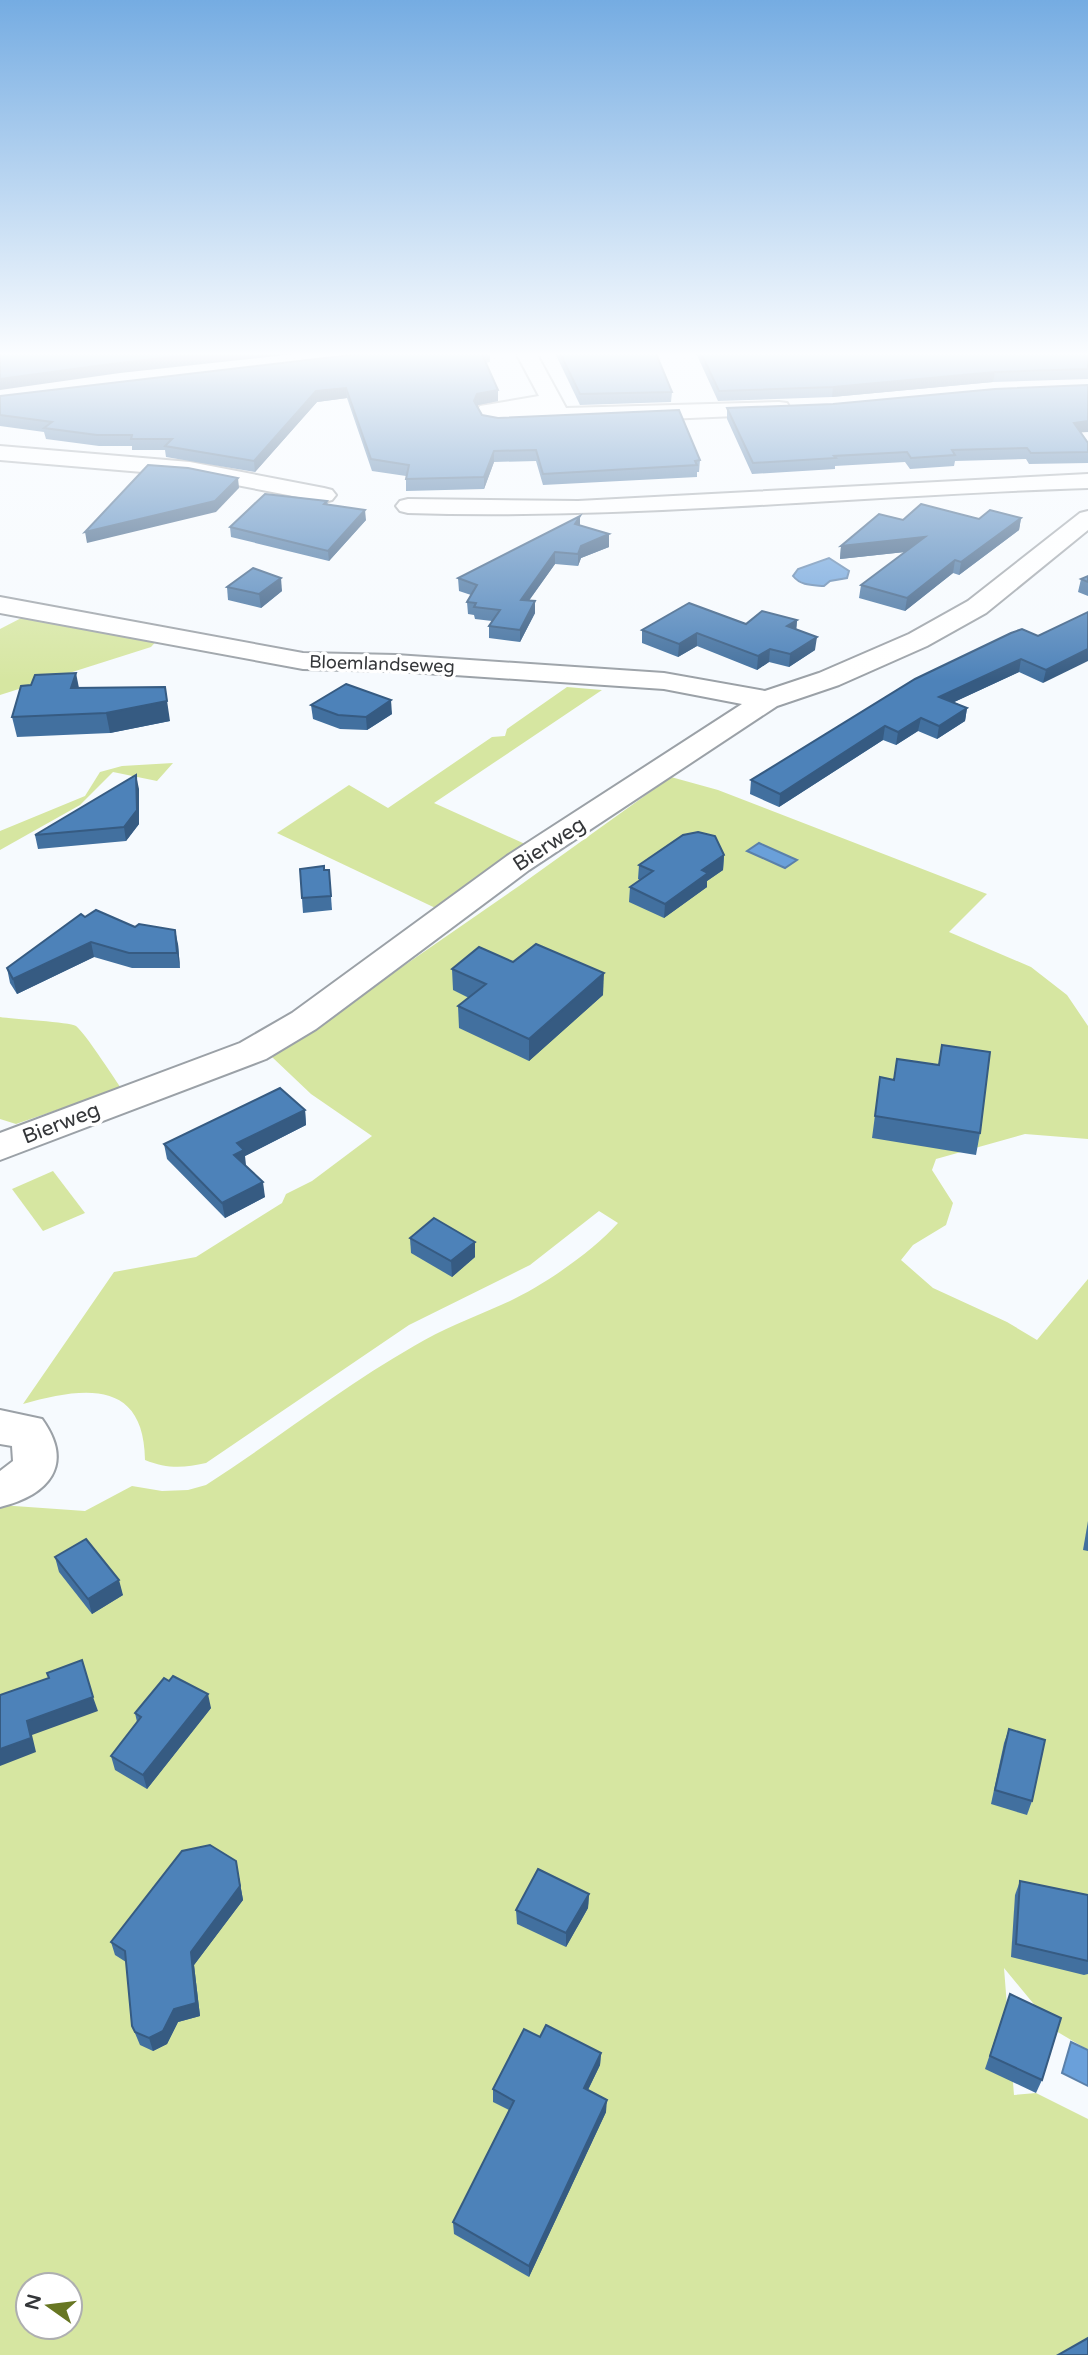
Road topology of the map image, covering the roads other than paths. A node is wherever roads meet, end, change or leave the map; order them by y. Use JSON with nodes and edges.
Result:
{"nodes":[{"id":1,"x":94,"y":461,"type":"edge"},
{"id":2,"x":1088,"y":481,"type":"edge"},
{"id":3,"x":324,"y":495,"type":"dead end"},
{"id":4,"x":408,"y":506,"type":"dead end"},
{"id":5,"x":1088,"y":518,"type":"edge"},
{"id":6,"x":0,"y":605,"type":"edge"},
{"id":7,"x":767,"y":700,"type":"junction"},
{"id":8,"x":0,"y":1147,"type":"edge"},
{"id":9,"x":0,"y":1427,"type":"edge"},
{"id":10,"x":0,"y":1489,"type":"edge"}],
"edges":[{"from":1,"to":3,"type":"street"},
{"from":2,"to":4,"type":"street"},
{"from":5,"to":7,"type":"street","name":"Bierweg"},
{"from":6,"to":7,"type":"street","name":"Bloemlandseweg"},
{"from":7,"to":8,"type":"street","name":"Bierweg"},
{"from":9,"to":10,"type":"street"}]}
